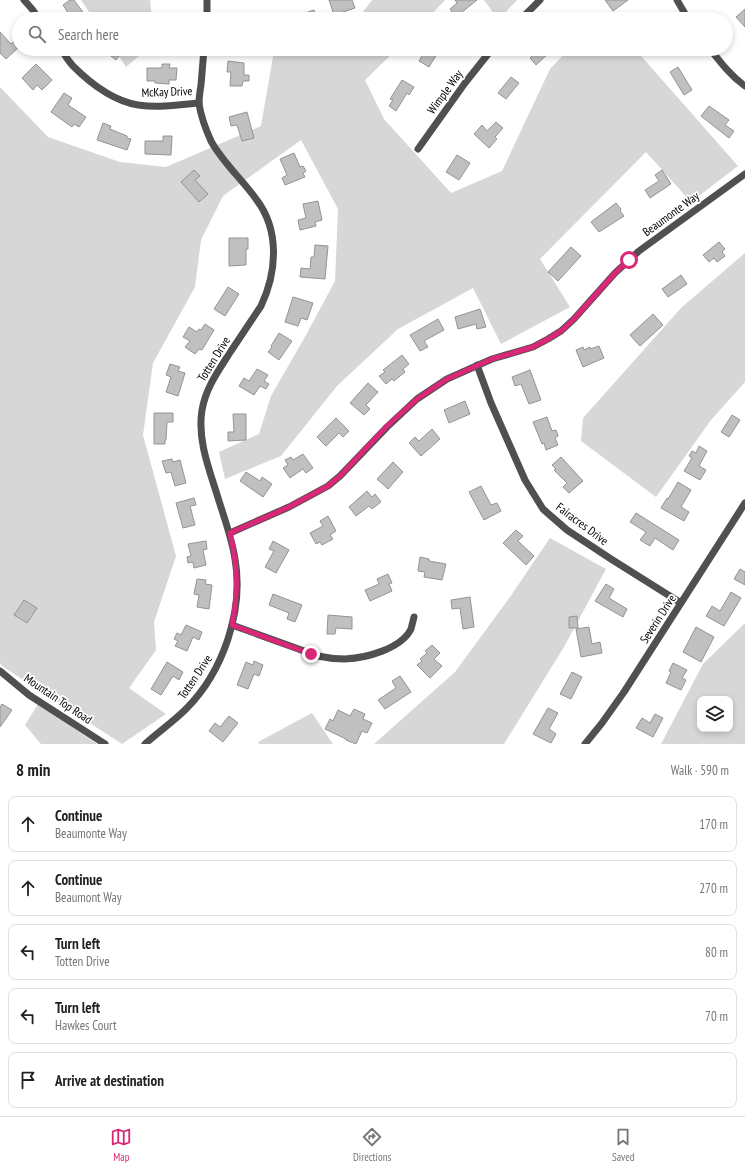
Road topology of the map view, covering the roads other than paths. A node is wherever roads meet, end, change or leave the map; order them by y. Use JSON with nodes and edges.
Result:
{"nodes":[{"id":1,"x":24,"y":0,"type":"edge"},
{"id":2,"x":207,"y":0,"type":"edge"},
{"id":3,"x":540,"y":0,"type":"edge"},
{"id":4,"x":677,"y":0,"type":"edge"},
{"id":5,"x":34,"y":12,"type":"edge"},
{"id":6,"x":207,"y":12,"type":"edge"},
{"id":7,"x":528,"y":12,"type":"edge"},
{"id":8,"x":684,"y":12,"type":"edge"},
{"id":9,"x":65,"y":56,"type":"edge"},
{"id":10,"x":203,"y":56,"type":"edge"},
{"id":11,"x":486,"y":56,"type":"edge"},
{"id":12,"x":715,"y":56,"type":"edge"},
{"id":13,"x":745,"y":86,"type":"edge"},
{"id":14,"x":199,"y":103,"type":"junction"},
{"id":15,"x":418,"y":149,"type":"dead end"},
{"id":16,"x":745,"y":174,"type":"edge"},
{"id":17,"x":476,"y":365,"type":"junction"},
{"id":18,"x":745,"y":503,"type":"edge"},
{"id":19,"x":230,"y":533,"type":"junction"},
{"id":20,"x":681,"y":603,"type":"junction"},
{"id":21,"x":414,"y":617,"type":"dead end"},
{"id":22,"x":232,"y":625,"type":"junction"},
{"id":23,"x":0,"y":671,"type":"edge"},
{"id":24,"x":105,"y":744,"type":"edge"},
{"id":25,"x":145,"y":744,"type":"edge"},
{"id":26,"x":585,"y":744,"type":"edge"}],
"edges":[{"from":1,"to":5,"type":"street"},
{"from":2,"to":6,"type":"street"},
{"from":3,"to":7,"type":"street"},
{"from":4,"to":8,"type":"street"},
{"from":9,"to":14,"type":"street","name":"McKay Drive"},
{"from":10,"to":14,"type":"street","name":"Totten Drive"},
{"from":11,"to":15,"type":"street","name":"Wimple Way"},
{"from":12,"to":13,"type":"street"},
{"from":14,"to":19,"type":"street","name":"Totten Drive"},
{"from":16,"to":17,"type":"street","name":"Beaumonte Way"},
{"from":17,"to":19,"type":"street","name":"Beaumonte Way"},
{"from":17,"to":20,"type":"street","name":"Fairacres Drive"},
{"from":18,"to":20,"type":"street","name":"Severin Drive"},
{"from":19,"to":22,"type":"street","name":"Totten Drive"},
{"from":20,"to":26,"type":"street","name":"Severin Drive"},
{"from":21,"to":22,"type":"street"},
{"from":22,"to":25,"type":"street","name":"Totten Drive"},
{"from":23,"to":24,"type":"street","name":"Mountain Top Road"}]}
